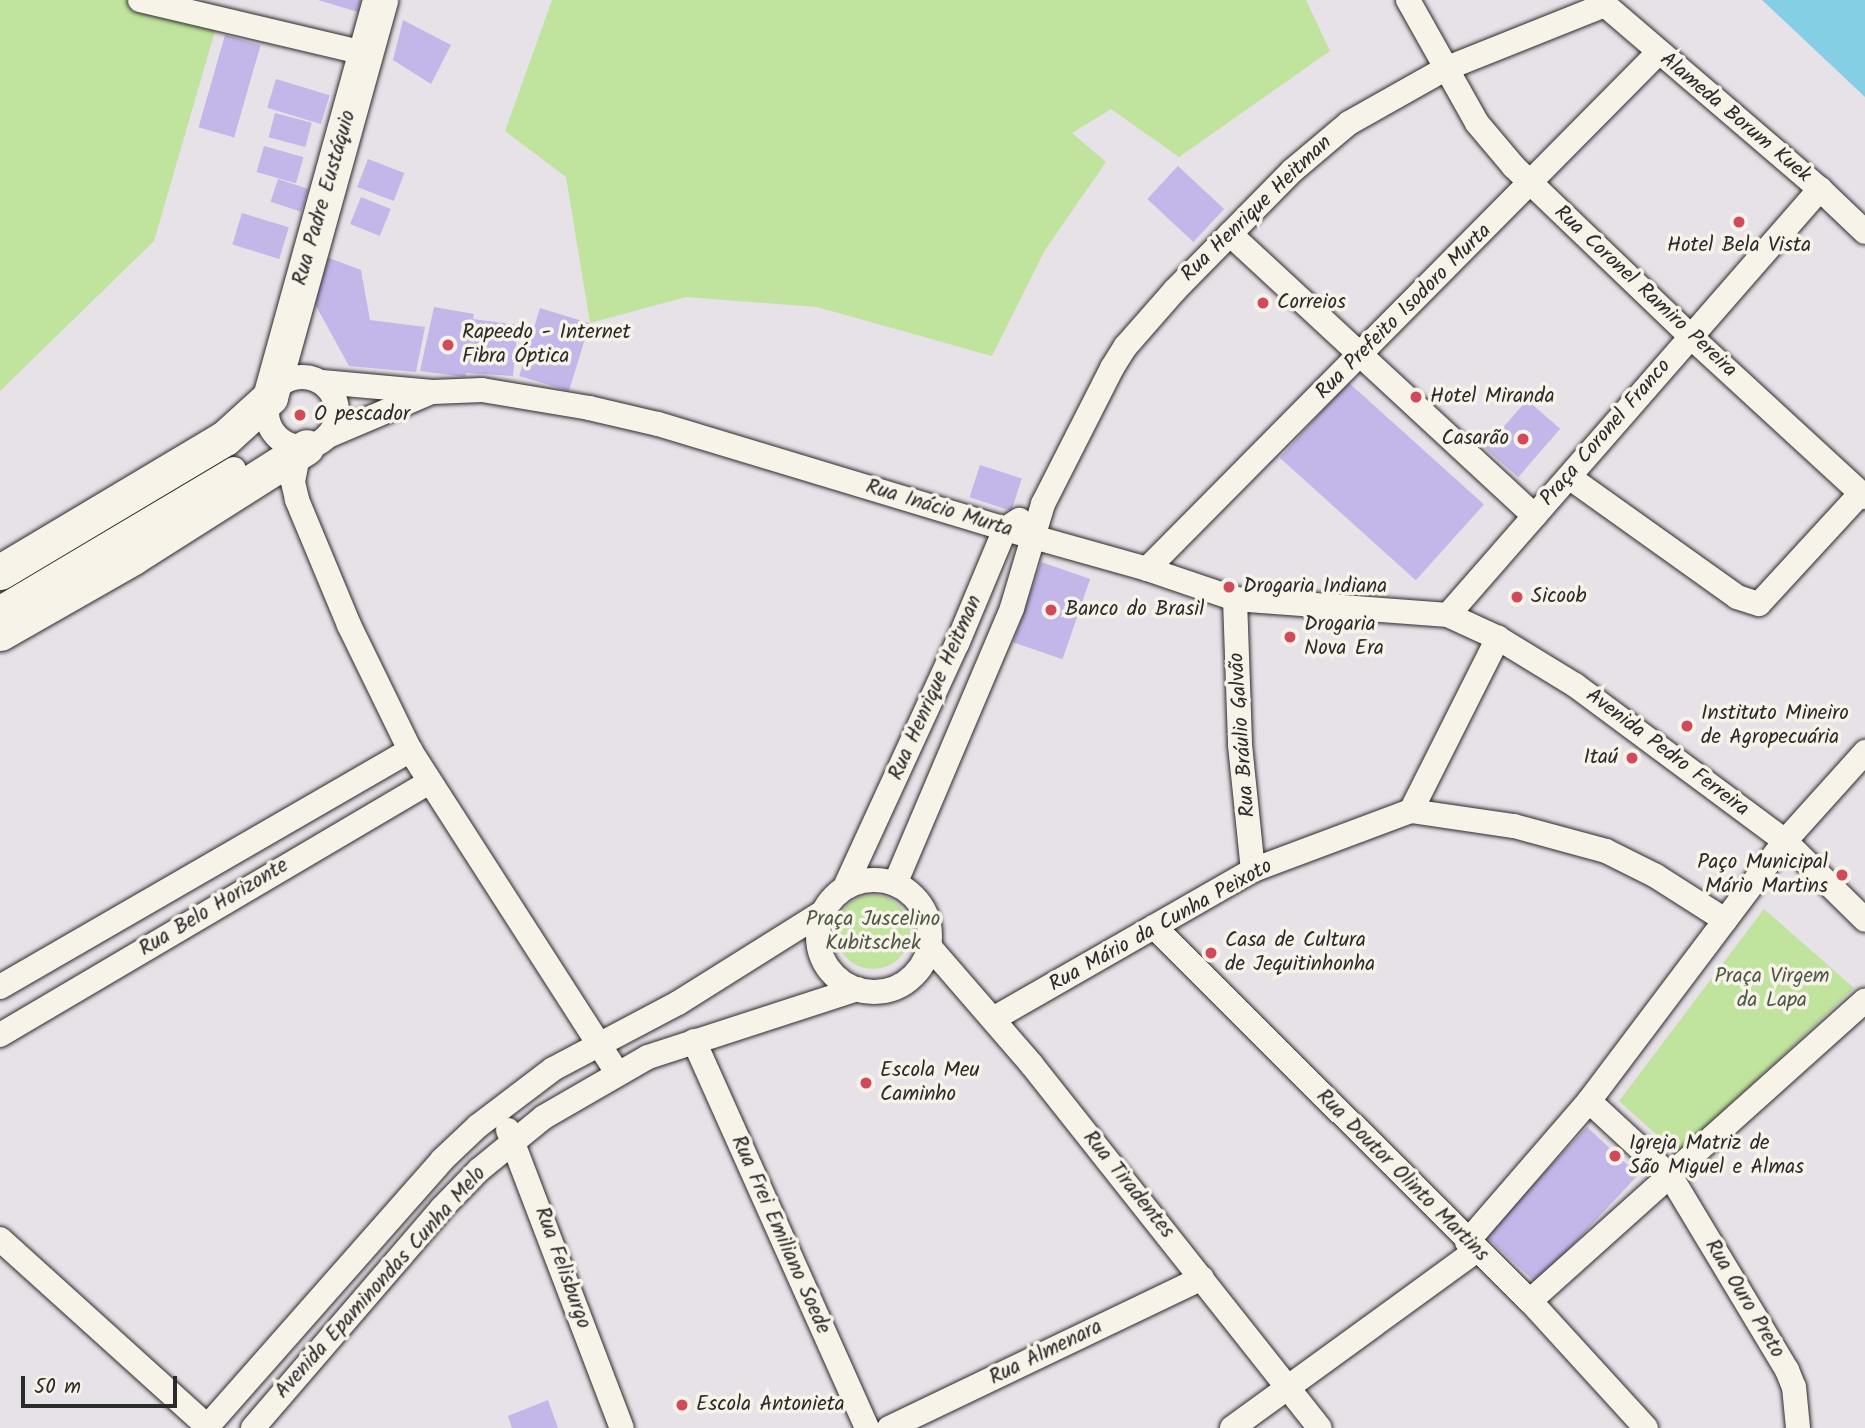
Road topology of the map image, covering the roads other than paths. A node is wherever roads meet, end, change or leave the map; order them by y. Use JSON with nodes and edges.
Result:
{"nodes":[{"id":1,"x":140,"y":0,"type":"edge"},
{"id":2,"x":380,"y":0,"type":"edge"},
{"id":3,"x":1408,"y":0,"type":"edge"},
{"id":4,"x":1605,"y":5,"type":"joint"},
{"id":5,"x":365,"y":53,"type":"junction"},
{"id":6,"x":1658,"y":53,"type":"junction"},
{"id":7,"x":1446,"y":68,"type":"junction"},
{"id":8,"x":1531,"y":183,"type":"junction"},
{"id":9,"x":1820,"y":189,"type":"junction"},
{"id":10,"x":1865,"y":232,"type":"edge"},
{"id":11,"x":1230,"y":234,"type":"junction"},
{"id":12,"x":1690,"y":336,"type":"junction"},
{"id":13,"x":1361,"y":356,"type":"junction"},
{"id":14,"x":322,"y":382,"type":"junction"},
{"id":15,"x":433,"y":392,"type":"junction"},
{"id":16,"x":270,"y":397,"type":"junction"},
{"id":17,"x":317,"y":442,"type":"junction"},
{"id":18,"x":1569,"y":477,"type":"junction"},
{"id":19,"x":1863,"y":495,"type":"edge"},
{"id":20,"x":1044,"y":504,"type":"junction"},
{"id":21,"x":106,"y":510,"type":"junction"},
{"id":22,"x":1534,"y":516,"type":"junction"},
{"id":23,"x":1005,"y":529,"type":"junction"},
{"id":24,"x":1034,"y":538,"type":"junction"},
{"id":25,"x":133,"y":557,"type":"junction"},
{"id":26,"x":1147,"y":569,"type":"junction"},
{"id":27,"x":0,"y":572,"type":"edge"},
{"id":28,"x":0,"y":597,"type":"edge"},
{"id":29,"x":1236,"y":598,"type":"junction"},
{"id":30,"x":0,"y":608,"type":"edge"},
{"id":31,"x":1448,"y":615,"type":"junction"},
{"id":32,"x":0,"y":633,"type":"edge"},
{"id":33,"x":1497,"y":638,"type":"junction"},
{"id":34,"x":410,"y":750,"type":"junction"},
{"id":35,"x":1865,"y":752,"type":"edge"},
{"id":36,"x":429,"y":782,"type":"junction"},
{"id":37,"x":1411,"y":811,"type":"junction"},
{"id":38,"x":1785,"y":841,"type":"junction"},
{"id":39,"x":1253,"y":870,"type":"junction"},
{"id":40,"x":895,"y":884,"type":"junction"},
{"id":41,"x":845,"y":887,"type":"junction"},
{"id":42,"x":823,"y":912,"type":"junction"},
{"id":43,"x":1725,"y":920,"type":"junction"},
{"id":44,"x":1865,"y":920,"type":"edge"},
{"id":45,"x":1154,"y":927,"type":"junction"},
{"id":46,"x":929,"y":946,"type":"junction"},
{"id":47,"x":0,"y":987,"type":"edge"},
{"id":48,"x":858,"y":989,"type":"junction"},
{"id":49,"x":1865,"y":1000,"type":"edge"},
{"id":50,"x":993,"y":1019,"type":"junction"},
{"id":51,"x":0,"y":1035,"type":"edge"},
{"id":52,"x":694,"y":1041,"type":"junction"},
{"id":53,"x":598,"y":1043,"type":"junction"},
{"id":54,"x":617,"y":1073,"type":"junction"},
{"id":55,"x":1589,"y":1101,"type":"junction"},
{"id":56,"x":497,"y":1111,"type":"junction"},
{"id":57,"x":514,"y":1141,"type":"junction"},
{"id":58,"x":1671,"y":1177,"type":"junction"},
{"id":59,"x":0,"y":1239,"type":"edge"},
{"id":60,"x":1471,"y":1246,"type":"junction"},
{"id":61,"x":1202,"y":1278,"type":"junction"},
{"id":62,"x":1530,"y":1301,"type":"junction"},
{"id":63,"x":1291,"y":1388,"type":"junction"},
{"id":64,"x":208,"y":1428,"type":"edge"},
{"id":65,"x":253,"y":1428,"type":"edge"},
{"id":66,"x":622,"y":1428,"type":"edge"},
{"id":67,"x":867,"y":1428,"type":"edge"},
{"id":68,"x":889,"y":1428,"type":"edge"},
{"id":69,"x":1232,"y":1428,"type":"edge"},
{"id":70,"x":1320,"y":1428,"type":"edge"},
{"id":71,"x":1646,"y":1428,"type":"edge"},
{"id":72,"x":1798,"y":1428,"type":"edge"}],
"edges":[{"from":1,"to":5,"type":"street"},
{"from":2,"to":5,"type":"street","name":"Rua Padre Eustáquio"},
{"from":3,"to":7,"type":"street","name":"Rua Coronel Ramiro Pereira"},
{"from":4,"to":6,"type":"street","name":"Alameda Borum Kuek"},
{"from":4,"to":7,"type":"street","name":"Rua Henrique Heitman"},
{"from":5,"to":16,"type":"street","name":"Rua Padre Eustáquio"},
{"from":6,"to":8,"type":"street","name":"Rua Prefeito Isodoro Murta"},
{"from":6,"to":9,"type":"street","name":"Alameda Borum Kuek"},
{"from":7,"to":8,"type":"street","name":"Rua Coronel Ramiro Pereira"},
{"from":7,"to":11,"type":"street","name":"Rua Henrique Heitman"},
{"from":8,"to":12,"type":"street","name":"Rua Coronel Ramiro Pereira"},
{"from":8,"to":13,"type":"street","name":"Rua Prefeito Isodoro Murta"},
{"from":9,"to":10,"type":"street","name":"Alameda Borum Kuek"},
{"from":9,"to":12,"type":"street","name":"Praça Coronel Franco"},
{"from":11,"to":13,"type":"street"},
{"from":11,"to":20,"type":"street","name":"Rua Henrique Heitman"},
{"from":12,"to":18,"type":"street","name":"Praça Coronel Franco"},
{"from":12,"to":19,"type":"street","name":"Rua Coronel Ramiro Pereira"},
{"from":13,"to":22,"type":"street"},
{"from":13,"to":26,"type":"street","name":"Rua Prefeito Isodoro Murta"},
{"from":14,"to":15,"type":"street"},
{"from":14,"to":16,"type":"street"},
{"from":14,"to":17,"type":"street"},
{"from":15,"to":17,"type":"street"},
{"from":15,"to":23,"type":"street","name":"Rua Inácio Murta"},
{"from":16,"to":17,"type":"street"},
{"from":16,"to":21,"type":"street"},
{"from":17,"to":25,"type":"street"},
{"from":17,"to":34,"type":"street"},
{"from":18,"to":19,"type":"street"},
{"from":18,"to":22,"type":"street","name":"Praça Coronel Franco"},
{"from":20,"to":23,"type":"street","name":"Rua Henrique Heitman"},
{"from":20,"to":24,"type":"street","name":"Rua Henrique Heitman"},
{"from":21,"to":25,"type":"street"},
{"from":21,"to":27,"type":"street"},
{"from":22,"to":31,"type":"street","name":"Praça Coronel Franco"},
{"from":23,"to":24,"type":"street","name":"Rua Inácio Murta"},
{"from":23,"to":41,"type":"street","name":"Rua Henrique Heitman"},
{"from":24,"to":26,"type":"street","name":"Rua Inácio Murta"},
{"from":24,"to":40,"type":"street","name":"Rua Henrique Heitman"},
{"from":25,"to":32,"type":"street"},
{"from":26,"to":29,"type":"street","name":"Rua Inácio Murta"},
{"from":28,"to":30,"type":"street"},
{"from":29,"to":31,"type":"street","name":"Rua Inácio Murta"},
{"from":29,"to":39,"type":"street","name":"Rua Bráulio Galvão"},
{"from":31,"to":33,"type":"street","name":"Avenida Pedro Ferreira"},
{"from":33,"to":37,"type":"street"},
{"from":33,"to":38,"type":"street","name":"Avenida Pedro Ferreira"},
{"from":34,"to":36,"type":"street"},
{"from":34,"to":47,"type":"street","name":"Rua Belo Horizonte"},
{"from":35,"to":38,"type":"street"},
{"from":36,"to":51,"type":"street","name":"Rua Belo Horizonte"},
{"from":36,"to":53,"type":"street"},
{"from":37,"to":39,"type":"street","name":"Rua Mário da Cunha Peixoto"},
{"from":37,"to":43,"type":"street","name":"Rua Mário da Cunha Peixoto"},
{"from":38,"to":43,"type":"street"},
{"from":38,"to":44,"type":"street","name":"Avenida Pedro Ferreira"},
{"from":39,"to":45,"type":"street","name":"Rua Mário da Cunha Peixoto"},
{"from":40,"to":41,"type":"street"},
{"from":40,"to":46,"type":"street"},
{"from":41,"to":42,"type":"street"},
{"from":42,"to":48,"type":"street"},
{"from":42,"to":53,"type":"street"},
{"from":43,"to":55,"type":"street"},
{"from":45,"to":50,"type":"street","name":"Rua Mário da Cunha Peixoto"},
{"from":45,"to":60,"type":"street","name":"Rua Doutor Olinto Martins"},
{"from":46,"to":48,"type":"street"},
{"from":46,"to":50,"type":"street","name":"Rua Tiradentes"},
{"from":48,"to":52,"type":"street"},
{"from":49,"to":58,"type":"street"},
{"from":50,"to":61,"type":"street","name":"Rua Tiradentes"},
{"from":52,"to":54,"type":"street"},
{"from":52,"to":67,"type":"street","name":"Rua Frei Emiliano Soede"},
{"from":53,"to":54,"type":"street"},
{"from":53,"to":56,"type":"street","name":"Avenida Epaminondas Cunha Melo"},
{"from":54,"to":57,"type":"street","name":"Avenida Epaminondas Cunha Melo"},
{"from":55,"to":58,"type":"street"},
{"from":55,"to":60,"type":"street"},
{"from":56,"to":57,"type":"street","name":"Rua Felisburgo"},
{"from":56,"to":64,"type":"street","name":"Avenida Epaminondas Cunha Melo"},
{"from":57,"to":65,"type":"street","name":"Avenida Epaminondas Cunha Melo"},
{"from":57,"to":66,"type":"street","name":"Rua Felisburgo"},
{"from":58,"to":62,"type":"street"},
{"from":58,"to":72,"type":"street","name":"Rua Ouro Preto"},
{"from":59,"to":64,"type":"street"},
{"from":60,"to":62,"type":"street","name":"Rua Doutor Olinto Martins"},
{"from":60,"to":63,"type":"street"},
{"from":61,"to":63,"type":"street","name":"Rua Tiradentes"},
{"from":61,"to":68,"type":"street","name":"Rua Almenara"},
{"from":62,"to":71,"type":"street","name":"Rua Doutor Olinto Martins"},
{"from":63,"to":69,"type":"street"},
{"from":63,"to":70,"type":"street","name":"Rua Tiradentes"}]}
